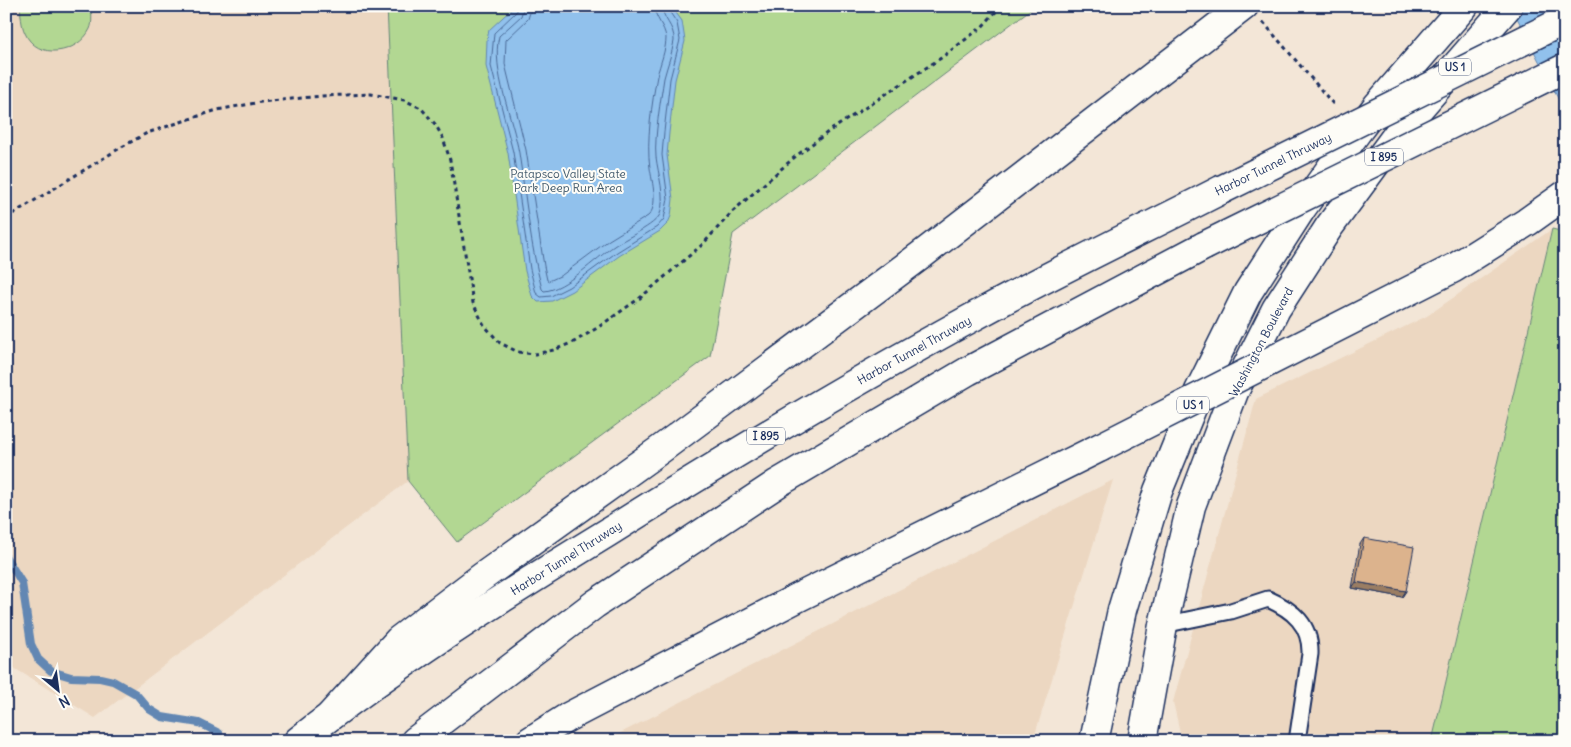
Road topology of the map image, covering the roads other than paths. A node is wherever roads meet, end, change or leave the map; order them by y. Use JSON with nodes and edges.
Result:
{"nodes":[{"id":1,"x":1464,"y":6,"type":"edge"},
{"id":2,"x":1508,"y":6,"type":"edge"},
{"id":3,"x":1253,"y":14,"type":"edge"},
{"id":4,"x":1565,"y":20,"type":"edge"},
{"id":5,"x":1565,"y":68,"type":"edge"},
{"id":6,"x":1565,"y":195,"type":"edge"},
{"id":7,"x":1163,"y":625,"type":"junction"},
{"id":8,"x":331,"y":714,"type":"junction"},
{"id":9,"x":298,"y":741,"type":"edge"},
{"id":10,"x":415,"y":741,"type":"edge"},
{"id":11,"x":530,"y":741,"type":"edge"},
{"id":12,"x":1094,"y":741,"type":"edge"},
{"id":13,"x":1142,"y":741,"type":"edge"},
{"id":14,"x":1297,"y":741,"type":"edge"}],
"edges":[{"from":1,"to":12,"type":"main road","number":"US 1"},
{"from":2,"to":7,"type":"main road","name":"Washington Boulevard","number":"US 1","bridge":true},
{"from":3,"to":8,"type":"main road"},
{"from":4,"to":8,"type":"main road","name":"Harbor Tunnel Thruway","number":"I 895","bridge":true},
{"from":5,"to":10,"type":"main road","number":"I 895","bridge":true},
{"from":6,"to":11,"type":"main road","bridge":true},
{"from":7,"to":13,"type":"main road","name":"Washington Boulevard","number":"US 1"},
{"from":7,"to":14,"type":"lane"},
{"from":8,"to":9,"type":"main road","name":"Harbor Tunnel Thruway","number":"I 895"}]}
